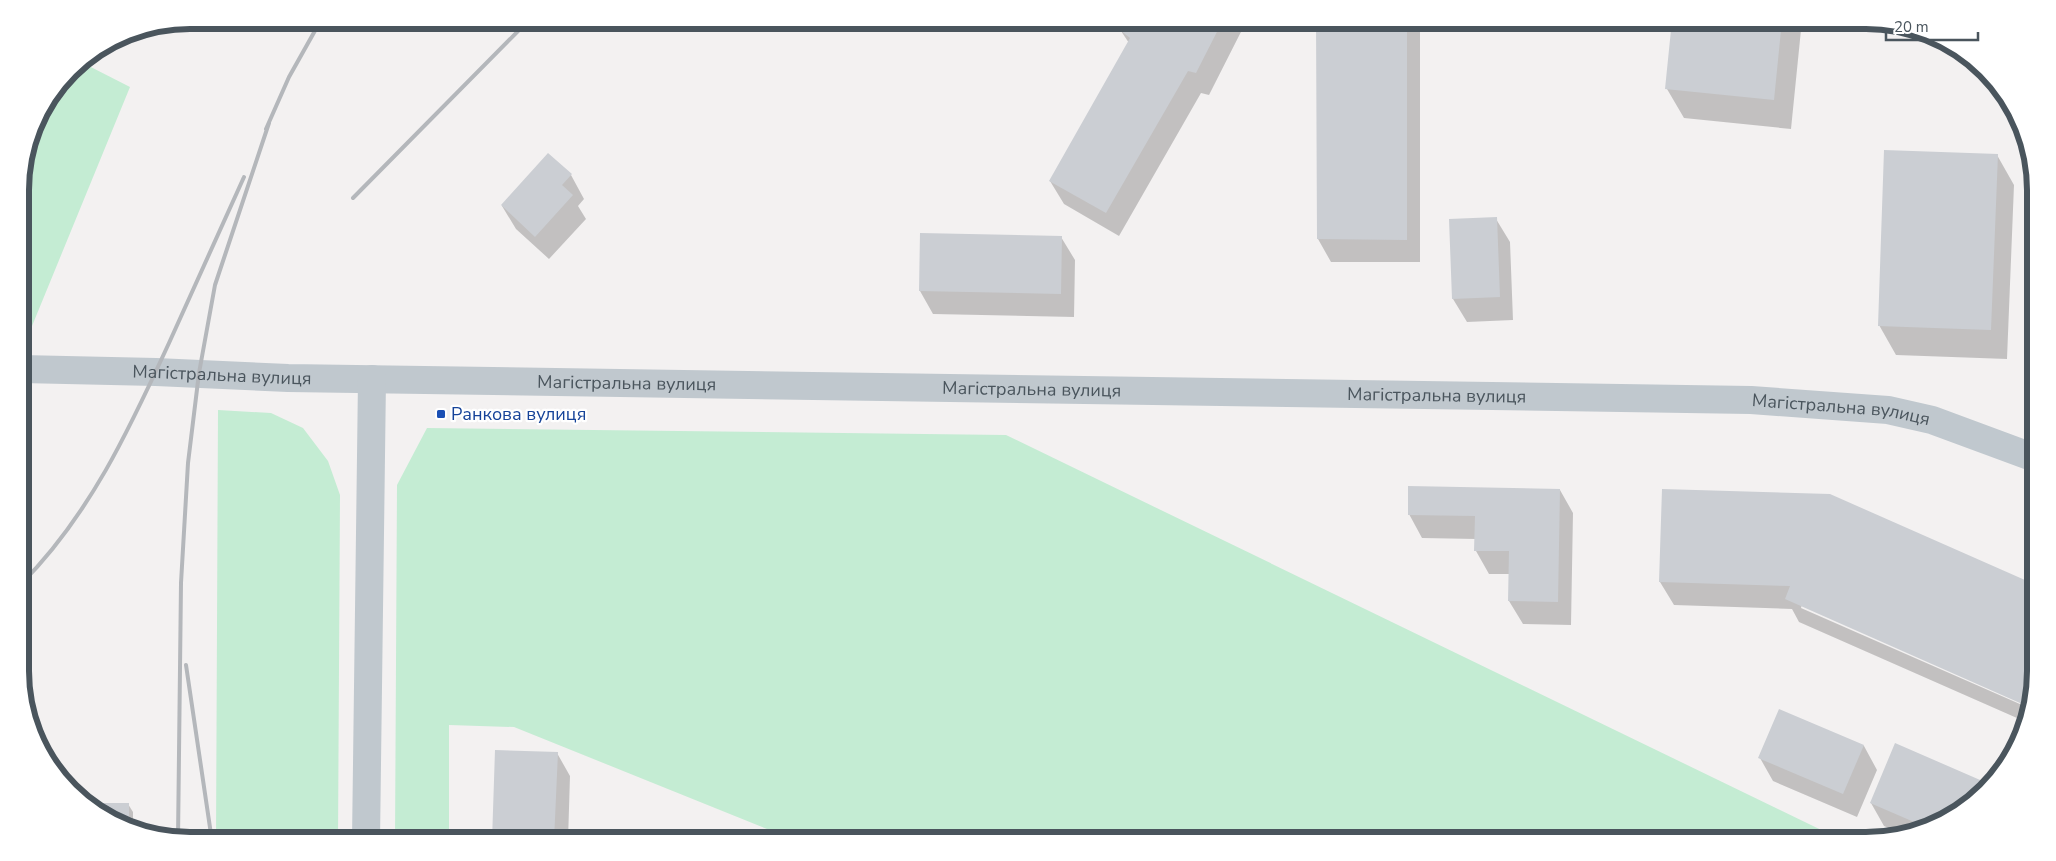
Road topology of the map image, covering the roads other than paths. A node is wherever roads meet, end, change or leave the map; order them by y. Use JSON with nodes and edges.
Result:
{"nodes":[{"id":1,"x":29,"y":368,"type":"edge"},
{"id":2,"x":372,"y":379,"type":"junction"},
{"id":3,"x":2027,"y":455,"type":"edge"},
{"id":4,"x":366,"y":832,"type":"edge"}],
"edges":[{"from":1,"to":2,"type":"street","name":"Магістральна вулиця"},
{"from":2,"to":3,"type":"street","name":"Магістральна вулиця"},
{"from":2,"to":4,"type":"street"}]}
